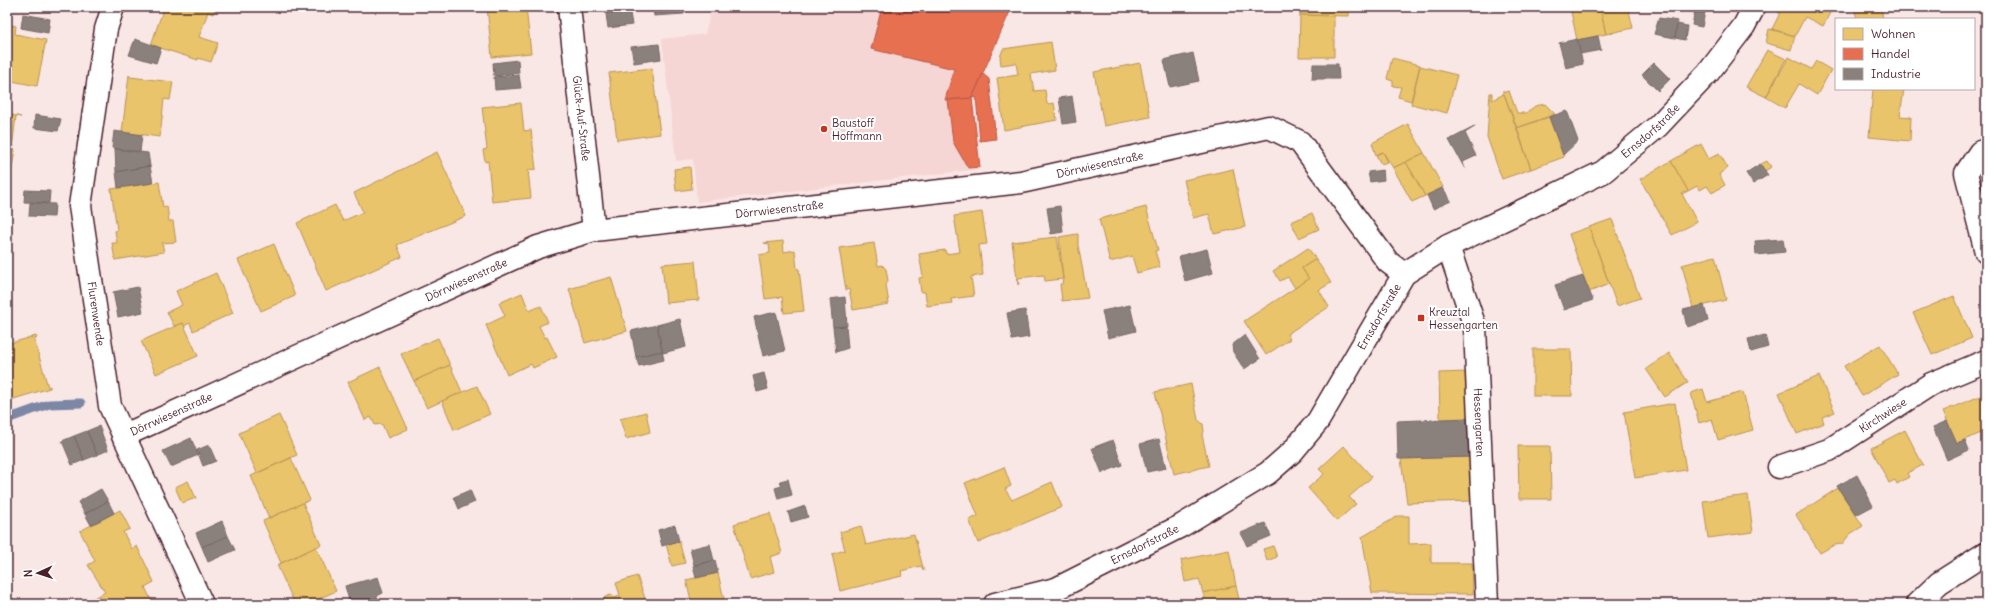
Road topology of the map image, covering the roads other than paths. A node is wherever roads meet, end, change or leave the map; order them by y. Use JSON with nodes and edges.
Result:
{"nodes":[{"id":1,"x":113,"y":7,"type":"edge"},
{"id":2,"x":569,"y":7,"type":"edge"},
{"id":3,"x":1754,"y":7,"type":"edge"},
{"id":4,"x":1986,"y":150,"type":"edge"},
{"id":5,"x":594,"y":230,"type":"junction"},
{"id":6,"x":1448,"y":246,"type":"junction"},
{"id":7,"x":1986,"y":252,"type":"edge"},
{"id":8,"x":1404,"y":274,"type":"junction"},
{"id":9,"x":1986,"y":361,"type":"edge"},
{"id":10,"x":123,"y":436,"type":"junction"},
{"id":11,"x":1779,"y":467,"type":"dead end"},
{"id":12,"x":1986,"y":553,"type":"edge"},
{"id":13,"x":1056,"y":596,"type":"edge"},
{"id":14,"x":202,"y":604,"type":"edge"},
{"id":15,"x":995,"y":604,"type":"edge"},
{"id":16,"x":1487,"y":604,"type":"edge"},
{"id":17,"x":1917,"y":604,"type":"edge"}],
"edges":[{"from":1,"to":10,"type":"street","name":"Flurenwende"},
{"from":2,"to":5,"type":"street","name":"Glück-Auf-Straße"},
{"from":3,"to":6,"type":"street","name":"Ernsdorfstraße"},
{"from":4,"to":7,"type":"street"},
{"from":5,"to":8,"type":"street","name":"Dörrwiesenstraße"},
{"from":5,"to":10,"type":"street","name":"Dörrwiesenstraße"},
{"from":6,"to":8,"type":"street","name":"Ernsdorfstraße"},
{"from":6,"to":16,"type":"street","name":"Hessengarten"},
{"from":8,"to":13,"type":"street","name":"Ernsdorfstraße"},
{"from":9,"to":11,"type":"street","name":"Kirchwiese"},
{"from":10,"to":14,"type":"street","name":"Flurenwende"},
{"from":12,"to":17,"type":"street"},
{"from":13,"to":15,"type":"street","name":"Ernsdorfstraße"}]}
